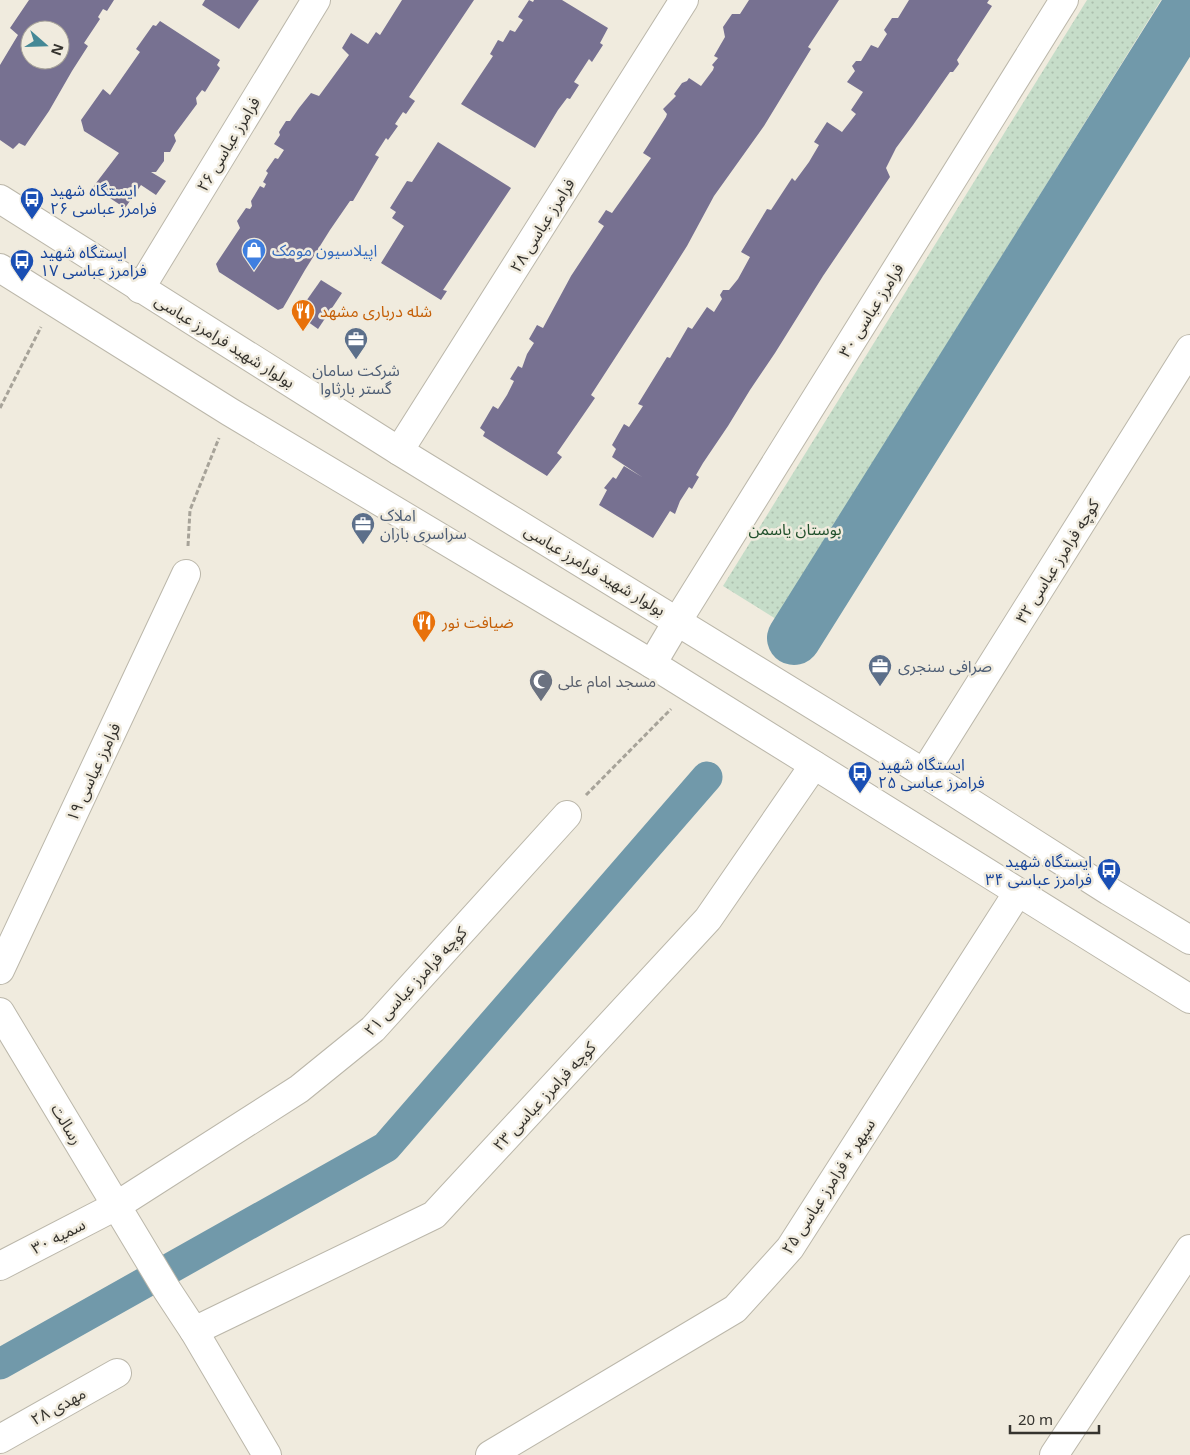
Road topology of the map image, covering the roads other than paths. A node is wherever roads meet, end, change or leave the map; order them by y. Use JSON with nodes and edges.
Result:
{"nodes":[{"id":1,"x":316,"y":0,"type":"edge"},
{"id":2,"x":684,"y":0,"type":"edge"},
{"id":3,"x":1064,"y":0,"type":"edge"},
{"id":4,"x":0,"y":200,"type":"edge"},
{"id":5,"x":0,"y":268,"type":"edge"},
{"id":6,"x":140,"y":289,"type":"junction"},
{"id":7,"x":1190,"y":349,"type":"edge"},
{"id":8,"x":400,"y":450,"type":"junction"},
{"id":9,"x":186,"y":574,"type":"road end"},
{"id":10,"x":678,"y":620,"type":"junction"},
{"id":11,"x":652,"y":664,"type":"junction"},
{"id":12,"x":814,"y":765,"type":"junction"},
{"id":13,"x":924,"y":773,"type":"junction"},
{"id":14,"x":567,"y":815,"type":"road end"},
{"id":15,"x":1018,"y":892,"type":"junction"},
{"id":16,"x":1190,"y":940,"type":"edge"},
{"id":17,"x":0,"y":970,"type":"edge"},
{"id":18,"x":1190,"y":999,"type":"edge"},
{"id":19,"x":0,"y":1012,"type":"edge"},
{"id":20,"x":116,"y":1206,"type":"junction"},
{"id":21,"x":1190,"y":1249,"type":"edge"},
{"id":22,"x":0,"y":1266,"type":"edge"},
{"id":23,"x":194,"y":1332,"type":"junction"},
{"id":24,"x":117,"y":1373,"type":"dead end"},
{"id":25,"x":0,"y":1439,"type":"edge"},
{"id":26,"x":267,"y":1455,"type":"edge"},
{"id":27,"x":490,"y":1455,"type":"edge"},
{"id":28,"x":1054,"y":1455,"type":"edge"}],
"edges":[{"from":1,"to":6,"type":"street","name":"فرامرز عباسی ۲۶"},
{"from":2,"to":8,"type":"street","name":"فرامرز عباسی ۲۸"},
{"from":3,"to":10,"type":"street","name":"فرامرز عباسی ۳۰"},
{"from":4,"to":6,"type":"street","name":"بولوار شهید فرامرز عباسی"},
{"from":5,"to":11,"type":"street"},
{"from":6,"to":8,"type":"street","name":"بولوار شهید فرامرز عباسی"},
{"from":7,"to":13,"type":"street","name":"کوچه فرامرز عباسی ۳۲"},
{"from":8,"to":10,"type":"street","name":"بولوار شهید فرامرز عباسی"},
{"from":9,"to":17,"type":"street","name":"فرامرز عباسی ۱۹"},
{"from":10,"to":11,"type":"street","name":"فرامرز عباسی ۳۰"},
{"from":10,"to":13,"type":"street","name":"بولوار شهید فرامرز عباسی"},
{"from":11,"to":12,"type":"street"},
{"from":12,"to":15,"type":"street"},
{"from":12,"to":23,"type":"street","name":"کوچه فرامرز عباسی ۲۳"},
{"from":13,"to":16,"type":"street","name":"بولوار شهید فرامرز عباسی"},
{"from":14,"to":20,"type":"street","name":"کوچه فرامرز عباسی ۲۱"},
{"from":15,"to":18,"type":"street"},
{"from":15,"to":27,"type":"street","name":"سپهر + فرامرز عباسی ۲۵"},
{"from":19,"to":20,"type":"street","name":"رسالت"},
{"from":20,"to":22,"type":"street","name":"سمیه ۳۰"},
{"from":20,"to":23,"type":"street","name":"رسالت"},
{"from":21,"to":28,"type":"street"},
{"from":23,"to":26,"type":"street"},
{"from":24,"to":25,"type":"street","name":"مهدی ۲۸"}]}
